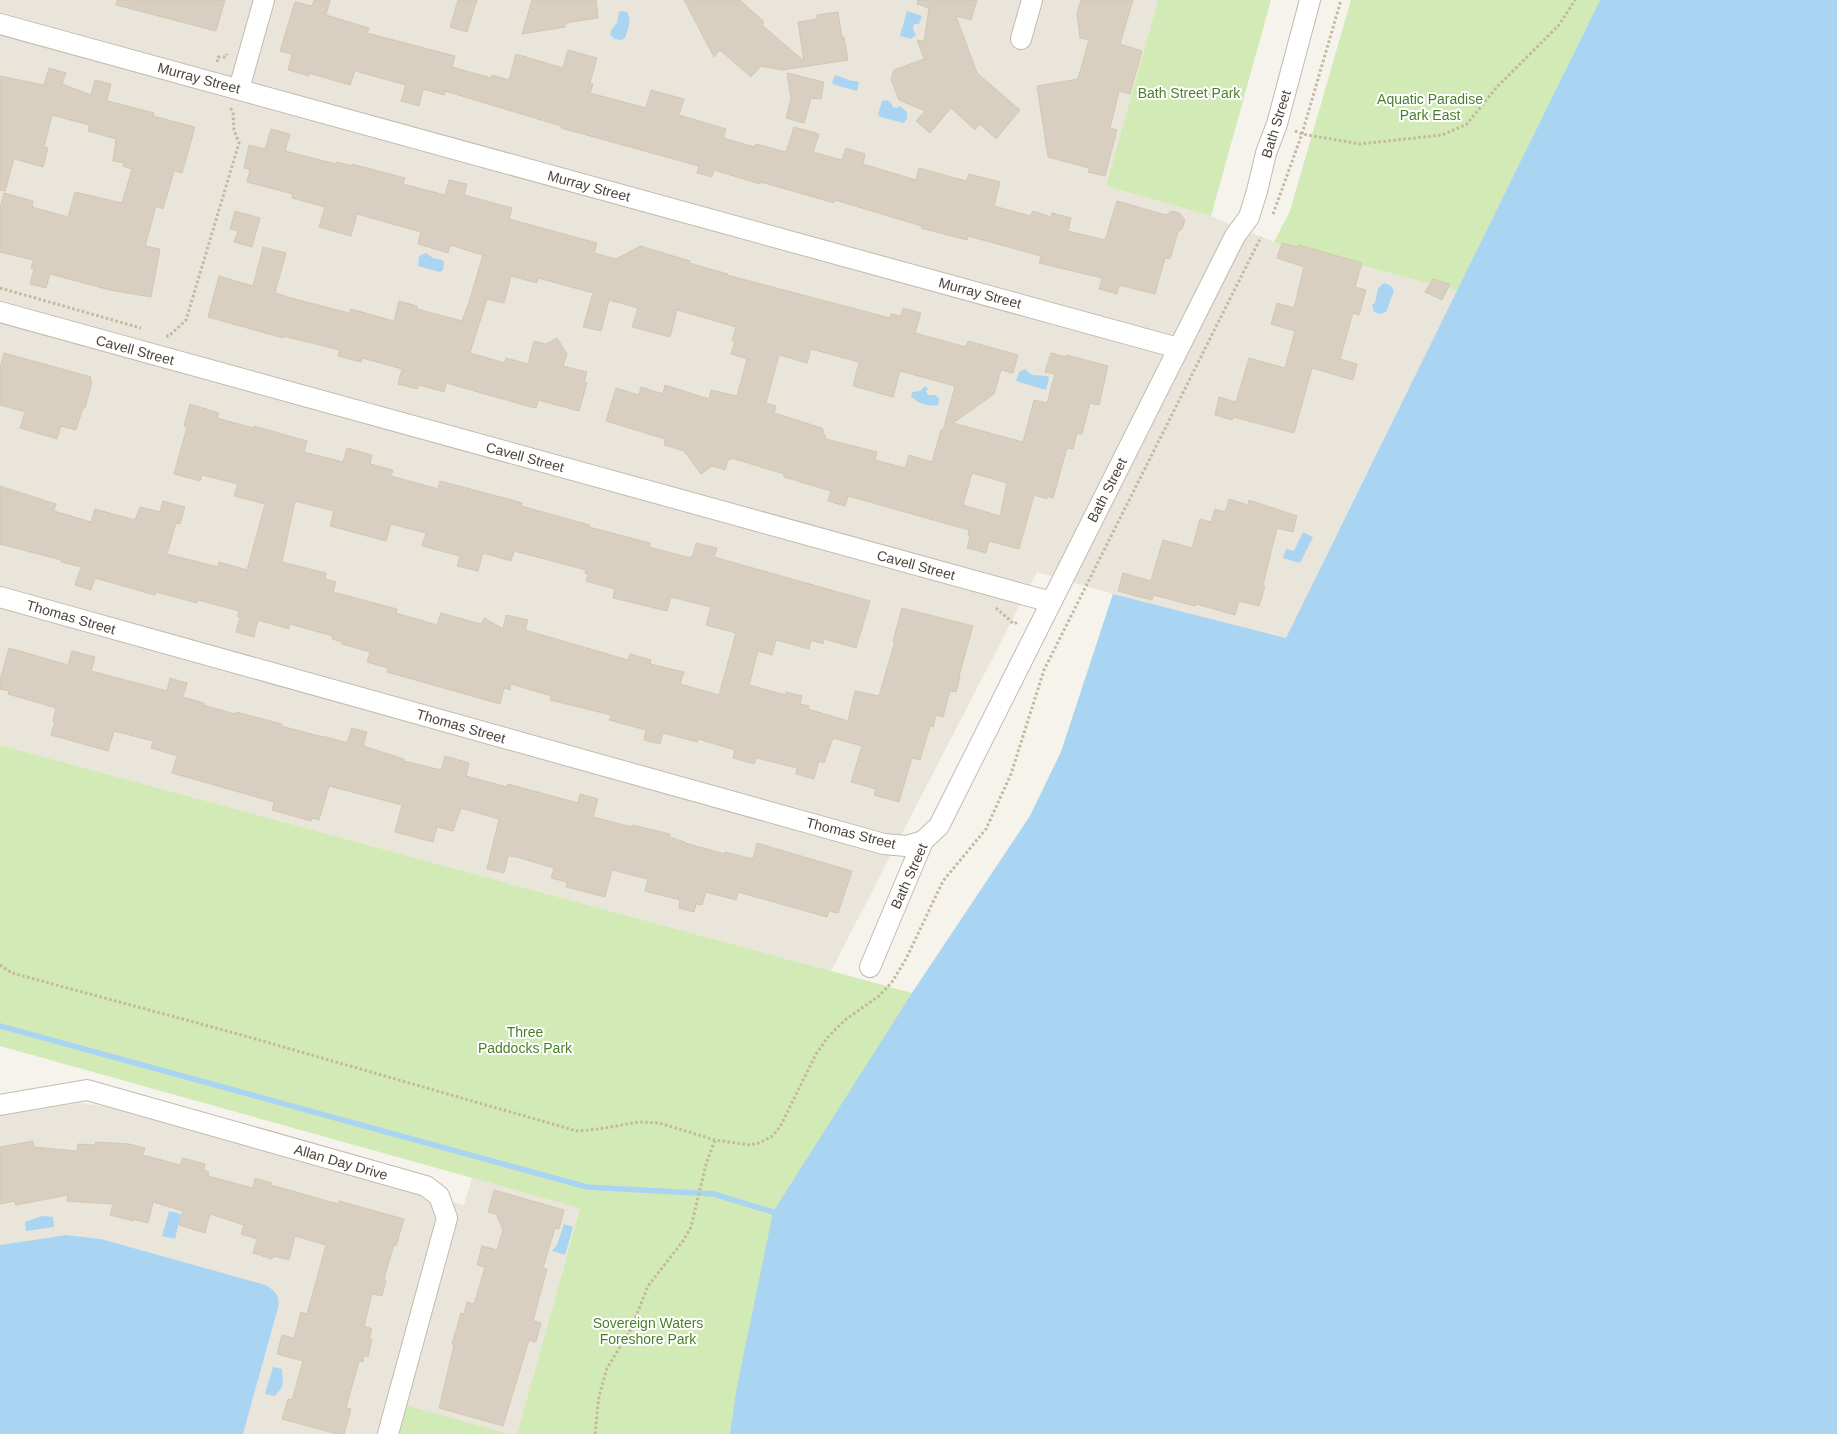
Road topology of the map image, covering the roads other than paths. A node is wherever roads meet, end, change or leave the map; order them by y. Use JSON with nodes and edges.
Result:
{"nodes":[{"id":1,"x":264,"y":0,"type":"edge"},
{"id":2,"x":1032,"y":0,"type":"edge"},
{"id":3,"x":1310,"y":0,"type":"edge"},
{"id":4,"x":0,"y":24,"type":"edge"},
{"id":5,"x":1021,"y":39,"type":"dead end"},
{"id":6,"x":240,"y":89,"type":"junction"},
{"id":7,"x":0,"y":312,"type":"edge"},
{"id":8,"x":1178,"y":348,"type":"junction"},
{"id":9,"x":0,"y":597,"type":"edge"},
{"id":10,"x":1051,"y":602,"type":"junction"},
{"id":11,"x":923,"y":841,"type":"junction"},
{"id":12,"x":870,"y":967,"type":"dead end"},
{"id":13,"x":0,"y":1105,"type":"edge"},
{"id":14,"x":388,"y":1434,"type":"edge"}],
"edges":[{"from":1,"to":6,"type":"street"},
{"from":2,"to":5,"type":"street"},
{"from":3,"to":8,"type":"street","name":"Bath Street"},
{"from":4,"to":6,"type":"street","name":"Murray Street"},
{"from":6,"to":8,"type":"street","name":"Murray Street"},
{"from":7,"to":10,"type":"street","name":"Cavell Street"},
{"from":8,"to":10,"type":"street","name":"Bath Street"},
{"from":9,"to":11,"type":"street","name":"Thomas Street"},
{"from":10,"to":11,"type":"street","name":"Bath Street"},
{"from":11,"to":12,"type":"street","name":"Bath Street"},
{"from":13,"to":14,"type":"street","name":"Allan Day Drive"}]}
